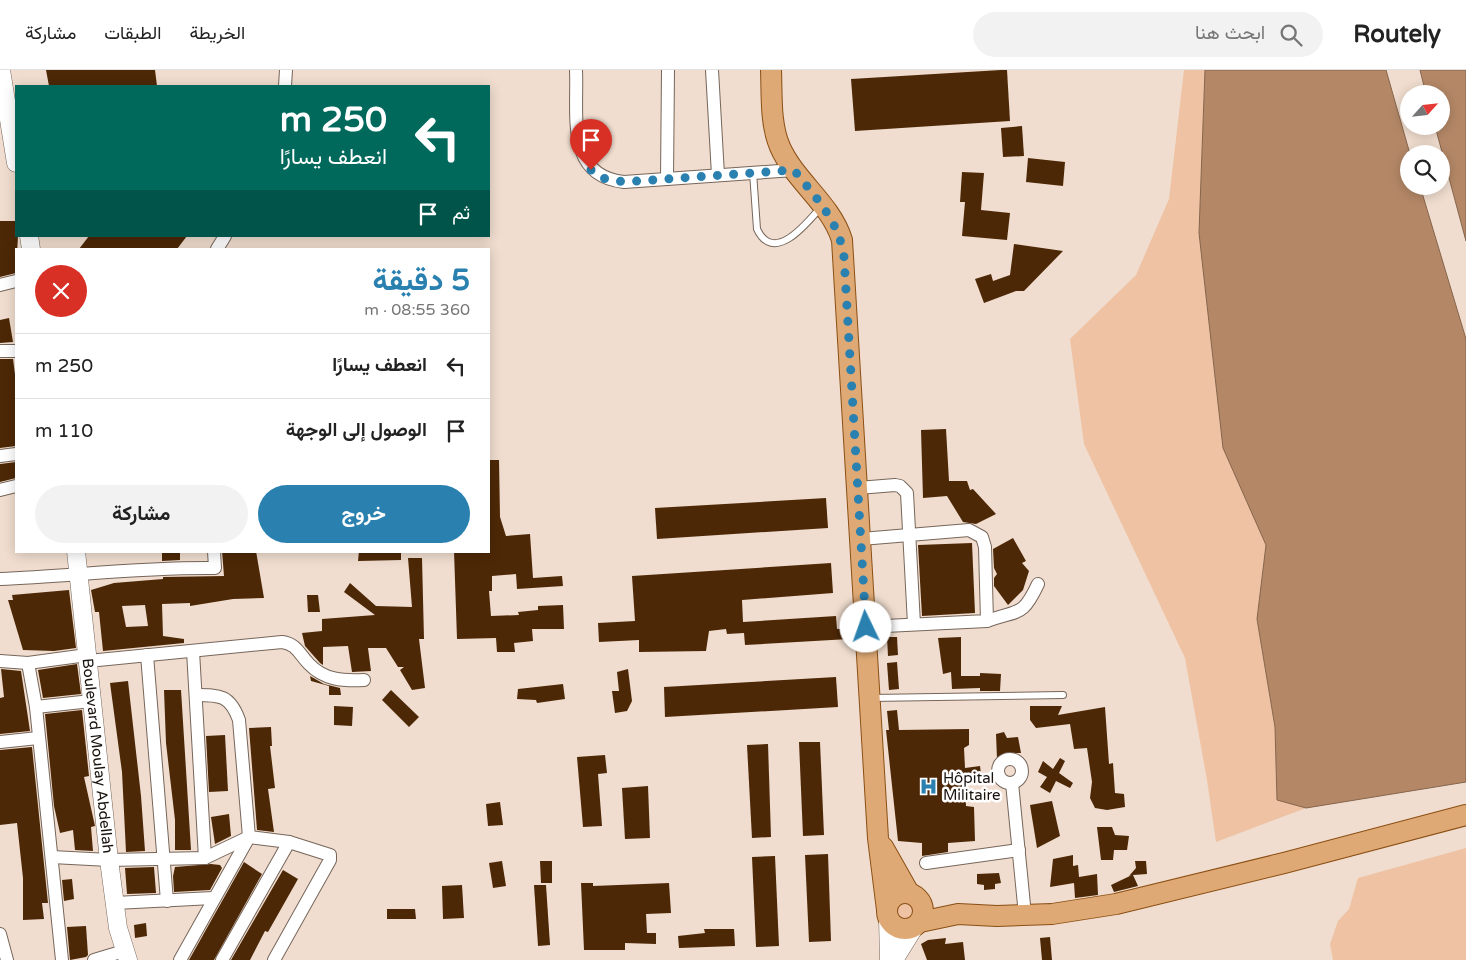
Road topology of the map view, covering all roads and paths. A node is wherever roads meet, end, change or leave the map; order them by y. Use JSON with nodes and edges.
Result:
{"nodes":[{"id":1,"x":1,"y":70,"type":"edge"},
{"id":2,"x":286,"y":70,"type":"edge"},
{"id":3,"x":576,"y":70,"type":"edge"},
{"id":4,"x":668,"y":70,"type":"edge"},
{"id":5,"x":712,"y":70,"type":"edge"},
{"id":6,"x":771,"y":70,"type":"edge"},
{"id":7,"x":285,"y":85,"type":"edge"},
{"id":8,"x":15,"y":150,"type":"edge"},
{"id":9,"x":794,"y":170,"type":"junction"},
{"id":10,"x":753,"y":172,"type":"junction"},
{"id":11,"x":718,"y":175,"type":"junction"},
{"id":12,"x":667,"y":179,"type":"junction"},
{"id":13,"x":822,"y":206,"type":"junction"},
{"id":14,"x":224,"y":237,"type":"edge"},
{"id":15,"x":217,"y":248,"type":"edge"},
{"id":16,"x":15,"y":281,"type":"edge"},
{"id":17,"x":0,"y":285,"type":"edge"},
{"id":18,"x":0,"y":351,"type":"edge"},
{"id":19,"x":15,"y":351,"type":"edge"},
{"id":20,"x":15,"y":454,"type":"edge"},
{"id":21,"x":0,"y":456,"type":"edge"},
{"id":22,"x":15,"y":486,"type":"edge"},
{"id":23,"x":858,"y":488,"type":"junction"},
{"id":24,"x":0,"y":490,"type":"edge"},
{"id":25,"x":911,"y":533,"type":"junction"},
{"id":26,"x":861,"y":539,"type":"junction"},
{"id":27,"x":76,"y":553,"type":"edge"},
{"id":28,"x":214,"y":553,"type":"edge"},
{"id":29,"x":80,"y":576,"type":"junction"},
{"id":30,"x":0,"y":579,"type":"edge"},
{"id":31,"x":1038,"y":584,"type":"dead end"},
{"id":32,"x":987,"y":621,"type":"junction"},
{"id":33,"x":914,"y":624,"type":"junction"},
{"id":34,"x":866,"y":627,"type":"junction"},
{"id":35,"x":193,"y":651,"type":"junction"},
{"id":36,"x":147,"y":655,"type":"junction"},
{"id":37,"x":88,"y":658,"type":"junction"},
{"id":38,"x":0,"y":661,"type":"edge"},
{"id":39,"x":28,"y":663,"type":"junction"},
{"id":40,"x":364,"y":680,"type":"dead end"},
{"id":41,"x":196,"y":695,"type":"junction"},
{"id":42,"x":1063,"y":695,"type":"dead end"},
{"id":43,"x":869,"y":698,"type":"junction"},
{"id":44,"x":92,"y":701,"type":"junction"},
{"id":45,"x":36,"y":707,"type":"junction"},
{"id":46,"x":38,"y":738,"type":"junction"},
{"id":47,"x":0,"y":742,"type":"edge"},
{"id":48,"x":1012,"y":783,"type":"dead end"},
{"id":49,"x":1466,"y":815,"type":"edge"},
{"id":50,"x":249,"y":837,"type":"junction"},
{"id":51,"x":878,"y":838,"type":"junction"},
{"id":52,"x":289,"y":842,"type":"junction"},
{"id":53,"x":1019,"y":850,"type":"junction"},
{"id":54,"x":52,"y":857,"type":"junction"},
{"id":55,"x":206,"y":858,"type":"junction"},
{"id":56,"x":109,"y":860,"type":"junction"},
{"id":57,"x":165,"y":861,"type":"junction"},
{"id":58,"x":926,"y":863,"type":"dead end"},
{"id":59,"x":912,"y":895,"type":"junction"},
{"id":60,"x":213,"y":898,"type":"junction"},
{"id":61,"x":167,"y":901,"type":"junction"},
{"id":62,"x":115,"y":903,"type":"junction"},
{"id":63,"x":888,"y":914,"type":"junction"},
{"id":64,"x":958,"y":914,"type":"junction"},
{"id":65,"x":1025,"y":915,"type":"junction"},
{"id":66,"x":917,"y":924,"type":"junction"},
{"id":67,"x":0,"y":934,"type":"edge"},
{"id":68,"x":126,"y":956,"type":"edge"},
{"id":69,"x":7,"y":960,"type":"edge"},
{"id":70,"x":62,"y":960,"type":"edge"},
{"id":71,"x":94,"y":960,"type":"edge"},
{"id":72,"x":180,"y":960,"type":"edge"},
{"id":73,"x":222,"y":960,"type":"edge"},
{"id":74,"x":274,"y":960,"type":"edge"},
{"id":75,"x":889,"y":960,"type":"edge"},
{"id":76,"x":894,"y":960,"type":"edge"}],
"edges":[{"from":1,"to":8,"type":"main road"},
{"from":2,"to":7,"type":"street"},
{"from":3,"to":12,"type":"street"},
{"from":4,"to":12,"type":"street"},
{"from":5,"to":11,"type":"street"},
{"from":6,"to":9,"type":"main road"},
{"from":9,"to":10,"type":"street"},
{"from":9,"to":13,"type":"main road"},
{"from":10,"to":11,"type":"street"},
{"from":10,"to":13,"type":"lane"},
{"from":11,"to":12,"type":"street"},
{"from":13,"to":23,"type":"main road"},
{"from":14,"to":15,"type":"street"},
{"from":16,"to":17,"type":"street"},
{"from":18,"to":19,"type":"street"},
{"from":20,"to":21,"type":"street"},
{"from":22,"to":24,"type":"street"},
{"from":23,"to":25,"type":"street"},
{"from":23,"to":26,"type":"main road"},
{"from":25,"to":26,"type":"street"},
{"from":25,"to":32,"type":"street"},
{"from":25,"to":33,"type":"street"},
{"from":26,"to":34,"type":"main road"},
{"from":27,"to":29,"type":"main road","name":"Boulevard Moulay Abdellah"},
{"from":28,"to":29,"type":"street"},
{"from":29,"to":30,"type":"street"},
{"from":29,"to":37,"type":"main road","name":"Boulevard Moulay Abdellah"},
{"from":31,"to":32,"type":"street"},
{"from":32,"to":33,"type":"street"},
{"from":33,"to":34,"type":"street"},
{"from":34,"to":43,"type":"main road"},
{"from":35,"to":36,"type":"street"},
{"from":35,"to":40,"type":"street"},
{"from":35,"to":41,"type":"street"},
{"from":36,"to":37,"type":"street"},
{"from":36,"to":57,"type":"street"},
{"from":37,"to":39,"type":"street"},
{"from":37,"to":44,"type":"main road","name":"Boulevard Moulay Abdellah"},
{"from":38,"to":39,"type":"street"},
{"from":39,"to":45,"type":"street"},
{"from":41,"to":50,"type":"street"},
{"from":41,"to":55,"type":"street"},
{"from":42,"to":43,"type":"lane"},
{"from":43,"to":51,"type":"main road"},
{"from":44,"to":45,"type":"street"},
{"from":44,"to":56,"type":"main road","name":"Boulevard Moulay Abdellah"},
{"from":45,"to":46,"type":"street"},
{"from":46,"to":47,"type":"street"},
{"from":46,"to":54,"type":"street"},
{"from":48,"to":53,"type":"street"},
{"from":49,"to":65,"type":"main road"},
{"from":50,"to":52,"type":"street"},
{"from":50,"to":55,"type":"street"},
{"from":50,"to":60,"type":"street"},
{"from":51,"to":59,"type":"main road"},
{"from":51,"to":63,"type":"main road"},
{"from":52,"to":73,"type":"street"},
{"from":52,"to":74,"type":"street"},
{"from":53,"to":58,"type":"street"},
{"from":53,"to":65,"type":"street"},
{"from":54,"to":56,"type":"street"},
{"from":54,"to":70,"type":"street"},
{"from":55,"to":57,"type":"street"},
{"from":56,"to":57,"type":"street"},
{"from":56,"to":62,"type":"main road","name":"Boulevard Moulay Abdellah"},
{"from":57,"to":61,"type":"street"},
{"from":59,"to":63,"type":"main road"},
{"from":59,"to":64,"type":"main road"},
{"from":59,"to":66,"type":"main road"},
{"from":60,"to":61,"type":"street"},
{"from":60,"to":72,"type":"street"},
{"from":61,"to":62,"type":"street"},
{"from":62,"to":68,"type":"main road","name":"Boulevard Moulay Abdellah"},
{"from":63,"to":66,"type":"main road"},
{"from":63,"to":75,"type":"main road"},
{"from":64,"to":65,"type":"main road"},
{"from":64,"to":66,"type":"main road"},
{"from":66,"to":76,"type":"main road"},
{"from":67,"to":69,"type":"street"},
{"from":68,"to":71,"type":"street"}]}
